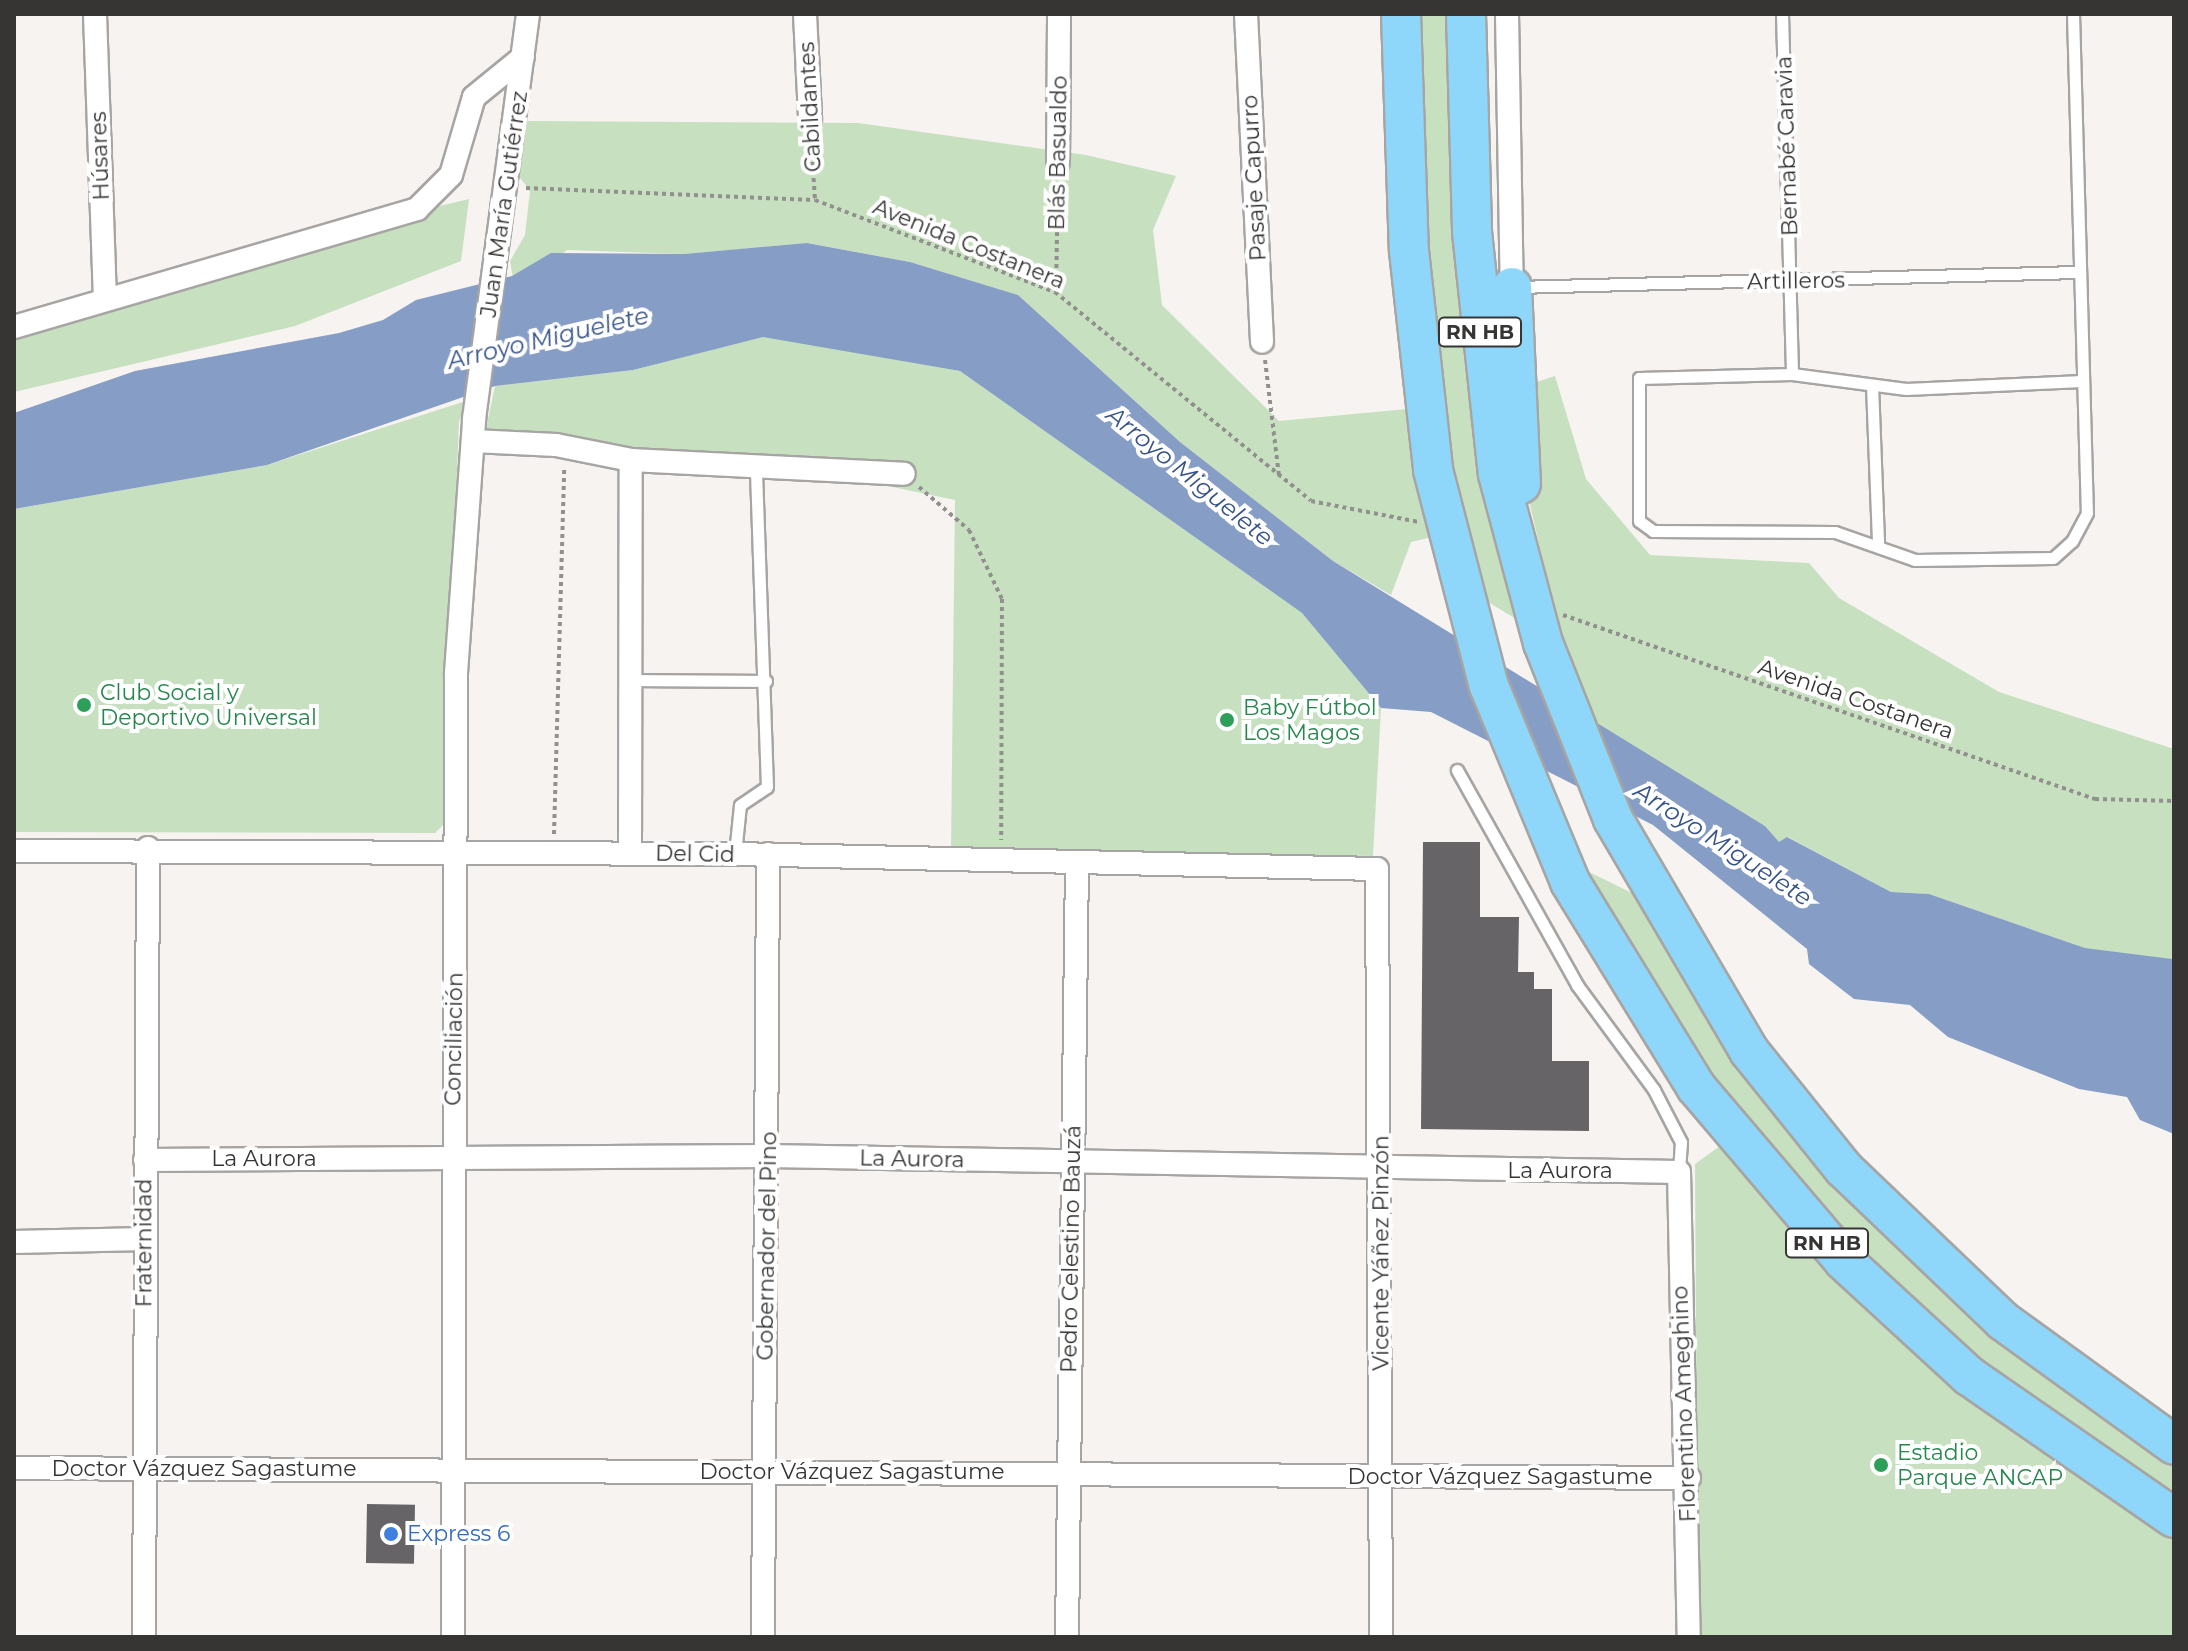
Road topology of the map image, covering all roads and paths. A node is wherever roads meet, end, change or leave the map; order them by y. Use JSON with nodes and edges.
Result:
{"nodes":[{"id":1,"x":95,"y":14,"type":"edge"},
{"id":2,"x":528,"y":14,"type":"edge"},
{"id":3,"x":805,"y":14,"type":"edge"},
{"id":4,"x":1059,"y":14,"type":"edge"},
{"id":5,"x":1246,"y":14,"type":"edge"},
{"id":6,"x":1379,"y":14,"type":"edge"},
{"id":7,"x":1401,"y":14,"type":"edge"},
{"id":8,"x":1466,"y":14,"type":"edge"},
{"id":9,"x":1507,"y":14,"type":"edge"},
{"id":10,"x":1782,"y":14,"type":"edge"},
{"id":11,"x":2073,"y":14,"type":"edge"},
{"id":12,"x":523,"y":57,"type":"junction"},
{"id":13,"x":810,"y":118,"type":"joint"},
{"id":14,"x":1058,"y":162,"type":"joint"},
{"id":15,"x":1404,"y":165,"type":"junction"},
{"id":16,"x":507,"y":187,"type":"junction"},
{"id":17,"x":815,"y":200,"type":"junction"},
{"id":18,"x":2079,"y":272,"type":"junction"},
{"id":19,"x":1793,"y":282,"type":"junction"},
{"id":20,"x":1512,"y":287,"type":"junction"},
{"id":21,"x":1055,"y":292,"type":"junction"},
{"id":22,"x":105,"y":298,"type":"junction"},
{"id":23,"x":14,"y":327,"type":"edge"},
{"id":24,"x":1262,"y":342,"type":"joint"},
{"id":25,"x":1792,"y":374,"type":"junction"},
{"id":26,"x":2082,"y":381,"type":"junction"},
{"id":27,"x":1872,"y":385,"type":"junction"},
{"id":28,"x":473,"y":430,"type":"junction"},
{"id":29,"x":564,"y":446,"type":"junction"},
{"id":30,"x":631,"y":460,"type":"junction"},
{"id":31,"x":756,"y":469,"type":"junction"},
{"id":32,"x":904,"y":474,"type":"joint"},
{"id":33,"x":1279,"y":475,"type":"junction"},
{"id":34,"x":1444,"y":526,"type":"junction"},
{"id":35,"x":1878,"y":543,"type":"junction"},
{"id":36,"x":1520,"y":563,"type":"junction"},
{"id":37,"x":1531,"y":604,"type":"junction"},
{"id":38,"x":630,"y":680,"type":"junction"},
{"id":39,"x":766,"y":681,"type":"junction"},
{"id":40,"x":1457,"y":770,"type":"dead end"},
{"id":41,"x":2174,"y":801,"type":"edge"},
{"id":42,"x":148,"y":848,"type":"junction"},
{"id":43,"x":14,"y":851,"type":"edge"},
{"id":44,"x":554,"y":852,"type":"junction"},
{"id":45,"x":630,"y":853,"type":"junction"},
{"id":46,"x":455,"y":854,"type":"junction"},
{"id":47,"x":735,"y":854,"type":"junction"},
{"id":48,"x":768,"y":854,"type":"junction"},
{"id":49,"x":1001,"y":858,"type":"junction"},
{"id":50,"x":1077,"y":862,"type":"junction"},
{"id":51,"x":1377,"y":869,"type":"joint"},
{"id":52,"x":768,"y":1156,"type":"junction"},
{"id":53,"x":452,"y":1158,"type":"junction"},
{"id":54,"x":145,"y":1160,"type":"junction"},
{"id":55,"x":1072,"y":1161,"type":"junction"},
{"id":56,"x":1382,"y":1170,"type":"junction"},
{"id":57,"x":1679,"y":1172,"type":"junction"},
{"id":58,"x":144,"y":1239,"type":"junction"},
{"id":59,"x":14,"y":1242,"type":"edge"},
{"id":60,"x":2174,"y":1445,"type":"edge"},
{"id":61,"x":143,"y":1467,"type":"junction"},
{"id":62,"x":14,"y":1468,"type":"edge"},
{"id":63,"x":454,"y":1470,"type":"junction"},
{"id":64,"x":765,"y":1471,"type":"junction"},
{"id":65,"x":1068,"y":1473,"type":"junction"},
{"id":66,"x":1380,"y":1476,"type":"junction"},
{"id":67,"x":1689,"y":1478,"type":"junction"},
{"id":68,"x":2174,"y":1518,"type":"edge"},
{"id":69,"x":144,"y":1637,"type":"edge"},
{"id":70,"x":453,"y":1637,"type":"edge"},
{"id":71,"x":763,"y":1637,"type":"edge"},
{"id":72,"x":1067,"y":1637,"type":"edge"},
{"id":73,"x":1381,"y":1637,"type":"edge"},
{"id":74,"x":1689,"y":1637,"type":"edge"}],
"edges":[{"from":1,"to":22,"type":"street","name":"Húsares"},
{"from":2,"to":12,"type":"street","name":"Juan María Gutiérrez"},
{"from":3,"to":13,"type":"street","name":"Cabildantes"},
{"from":4,"to":14,"type":"street","name":"Blás Basualdo"},
{"from":5,"to":24,"type":"street","name":"Pasaje Capurro"},
{"from":6,"to":15,"type":"highway"},
{"from":7,"to":15,"type":"highway","number":"RN HB"},
{"from":8,"to":36,"type":"highway","number":"RN HB"},
{"from":9,"to":20,"type":"street"},
{"from":10,"to":19,"type":"lane","name":"Bernabé Caravia"},
{"from":11,"to":18,"type":"lane"},
{"from":12,"to":16,"type":"street","name":"Juan María Gutiérrez"},
{"from":12,"to":22,"type":"street"},
{"from":13,"to":17,"type":"path","name":"Cabildantes"},
{"from":14,"to":21,"type":"path","name":"Blás Basualdo"},
{"from":15,"to":34,"type":"highway","number":"RN HB"},
{"from":16,"to":17,"type":"path","name":"Avenida Costanera"},
{"from":16,"to":28,"type":"street","name":"Juan María Gutiérrez"},
{"from":17,"to":21,"type":"path","name":"Avenida Costanera"},
{"from":18,"to":19,"type":"lane","name":"Artilleros"},
{"from":18,"to":26,"type":"lane"},
{"from":19,"to":20,"type":"lane","name":"Artilleros"},
{"from":19,"to":25,"type":"lane","name":"Bernabé Caravia"},
{"from":20,"to":36,"type":"highway"},
{"from":21,"to":33,"type":"path","name":"Avenida Costanera"},
{"from":22,"to":23,"type":"street"},
{"from":24,"to":33,"type":"path"},
{"from":25,"to":27,"type":"lane"},
{"from":25,"to":35,"type":"lane"},
{"from":26,"to":27,"type":"lane"},
{"from":26,"to":35,"type":"lane"},
{"from":27,"to":35,"type":"lane"},
{"from":28,"to":29,"type":"street"},
{"from":28,"to":46,"type":"street","name":"Conciliación"},
{"from":29,"to":30,"type":"street"},
{"from":29,"to":44,"type":"path"},
{"from":30,"to":31,"type":"street"},
{"from":30,"to":38,"type":"street"},
{"from":31,"to":32,"type":"street"},
{"from":31,"to":39,"type":"lane"},
{"from":32,"to":49,"type":"path"},
{"from":33,"to":34,"type":"path","name":"Avenida Costanera"},
{"from":34,"to":68,"type":"highway","number":"RN HB"},
{"from":36,"to":37,"type":"highway","number":"RN HB"},
{"from":37,"to":41,"type":"path","name":"Avenida Costanera"},
{"from":37,"to":60,"type":"highway","number":"RN HB"},
{"from":38,"to":39,"type":"lane"},
{"from":38,"to":45,"type":"street"},
{"from":39,"to":47,"type":"lane"},
{"from":40,"to":57,"type":"lane"},
{"from":42,"to":43,"type":"street","name":"Del Cid"},
{"from":42,"to":46,"type":"street","name":"Del Cid"},
{"from":42,"to":54,"type":"street","name":"Fraternidad"},
{"from":44,"to":45,"type":"street","name":"Del Cid"},
{"from":44,"to":46,"type":"street","name":"Del Cid"},
{"from":45,"to":47,"type":"street","name":"Del Cid"},
{"from":46,"to":53,"type":"street","name":"Conciliación"},
{"from":47,"to":48,"type":"street","name":"Del Cid"},
{"from":48,"to":49,"type":"street","name":"Del Cid"},
{"from":48,"to":52,"type":"street","name":"Gobernador del Pino"},
{"from":49,"to":50,"type":"street","name":"Del Cid"},
{"from":50,"to":51,"type":"street","name":"Del Cid"},
{"from":50,"to":55,"type":"street","name":"Pedro Celestino Bauzá"},
{"from":51,"to":56,"type":"street","name":"Vicente Yáñez Pinzón"},
{"from":52,"to":53,"type":"street","name":"La Aurora"},
{"from":52,"to":55,"type":"street","name":"La Aurora"},
{"from":52,"to":64,"type":"street","name":"Gobernador del Pino"},
{"from":53,"to":54,"type":"street","name":"La Aurora"},
{"from":53,"to":63,"type":"street","name":"Conciliación"},
{"from":54,"to":58,"type":"street","name":"Fraternidad"},
{"from":55,"to":56,"type":"street","name":"La Aurora"},
{"from":55,"to":65,"type":"street","name":"Pedro Celestino Bauzá"},
{"from":56,"to":57,"type":"street","name":"La Aurora"},
{"from":56,"to":66,"type":"street","name":"Vicente Yáñez Pinzón"},
{"from":57,"to":67,"type":"street","name":"Florentino Ameghino"},
{"from":58,"to":59,"type":"street"},
{"from":58,"to":61,"type":"street","name":"Fraternidad"},
{"from":61,"to":62,"type":"street","name":"Doctor Vázquez Sagastume"},
{"from":61,"to":63,"type":"street","name":"Doctor Vázquez Sagastume"},
{"from":61,"to":69,"type":"street","name":"Fraternidad"},
{"from":63,"to":64,"type":"street","name":"Doctor Vázquez Sagastume"},
{"from":63,"to":70,"type":"street","name":"Conciliación"},
{"from":64,"to":65,"type":"street","name":"Doctor Vázquez Sagastume"},
{"from":64,"to":71,"type":"street","name":"Gobernador del Pino"},
{"from":65,"to":66,"type":"street","name":"Doctor Vázquez Sagastume"},
{"from":65,"to":72,"type":"street","name":"Pedro Celestino Bauzá"},
{"from":66,"to":67,"type":"street","name":"Doctor Vázquez Sagastume"},
{"from":66,"to":73,"type":"street","name":"Vicente Yáñez Pinzón"},
{"from":67,"to":74,"type":"street","name":"Florentino Ameghino"}]}
